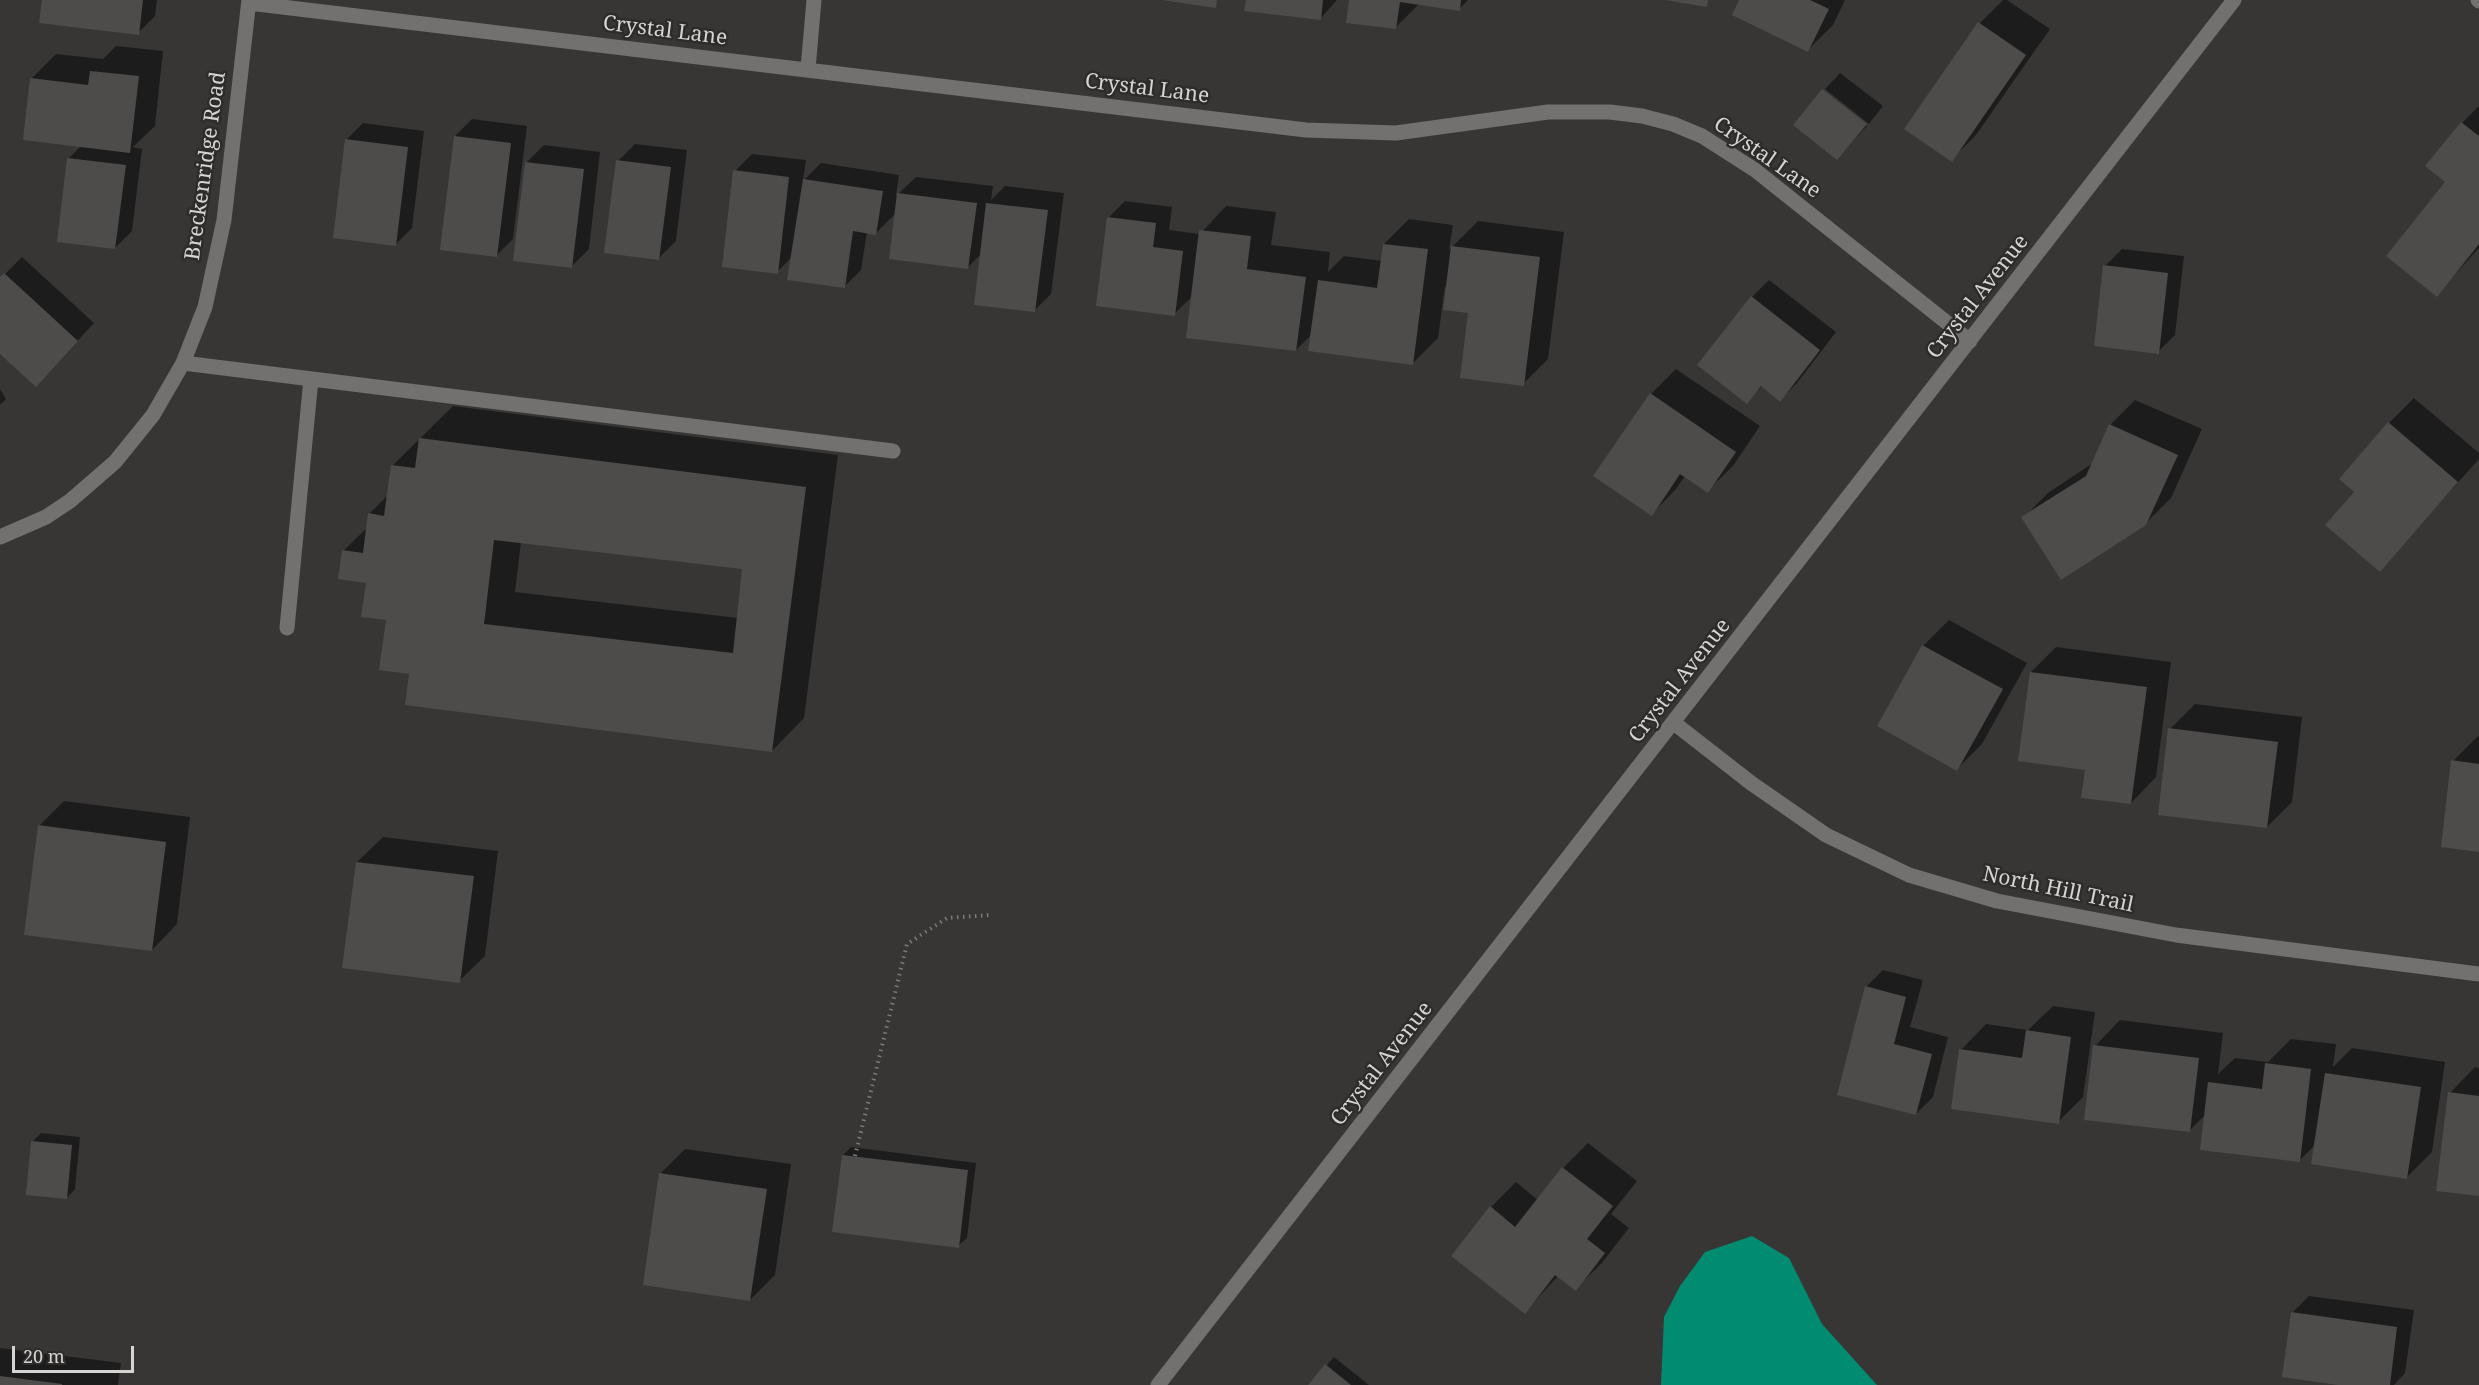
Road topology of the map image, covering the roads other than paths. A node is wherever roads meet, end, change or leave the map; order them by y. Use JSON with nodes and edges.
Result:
{"nodes":[{"id":1,"x":814,"y":0,"type":"edge"},
{"id":2,"x":2234,"y":0,"type":"edge"},
{"id":3,"x":249,"y":1,"type":"edge"},
{"id":4,"x":808,"y":69,"type":"junction"},
{"id":5,"x":1970,"y":341,"type":"junction"},
{"id":6,"x":183,"y":363,"type":"junction"},
{"id":7,"x":311,"y":379,"type":"junction"},
{"id":8,"x":893,"y":451,"type":"dead end"},
{"id":9,"x":0,"y":537,"type":"edge"},
{"id":10,"x":287,"y":628,"type":"dead end"},
{"id":11,"x":1674,"y":723,"type":"junction"},
{"id":12,"x":2479,"y":974,"type":"edge"},
{"id":13,"x":1158,"y":1385,"type":"edge"}],
"edges":[{"from":1,"to":4,"type":"street"},
{"from":2,"to":5,"type":"street","name":"Crystal Avenue"},
{"from":3,"to":4,"type":"street","name":"Crystal Lane"},
{"from":3,"to":6,"type":"street","name":"Breckenridge Road"},
{"from":4,"to":5,"type":"street","name":"Crystal Lane"},
{"from":5,"to":11,"type":"street","name":"Crystal Avenue"},
{"from":6,"to":7,"type":"street"},
{"from":6,"to":9,"type":"street","name":"Breckenridge Road"},
{"from":7,"to":8,"type":"street"},
{"from":7,"to":10,"type":"street"},
{"from":11,"to":12,"type":"street","name":"North Hill Trail"},
{"from":11,"to":13,"type":"street","name":"Crystal Avenue"}]}
